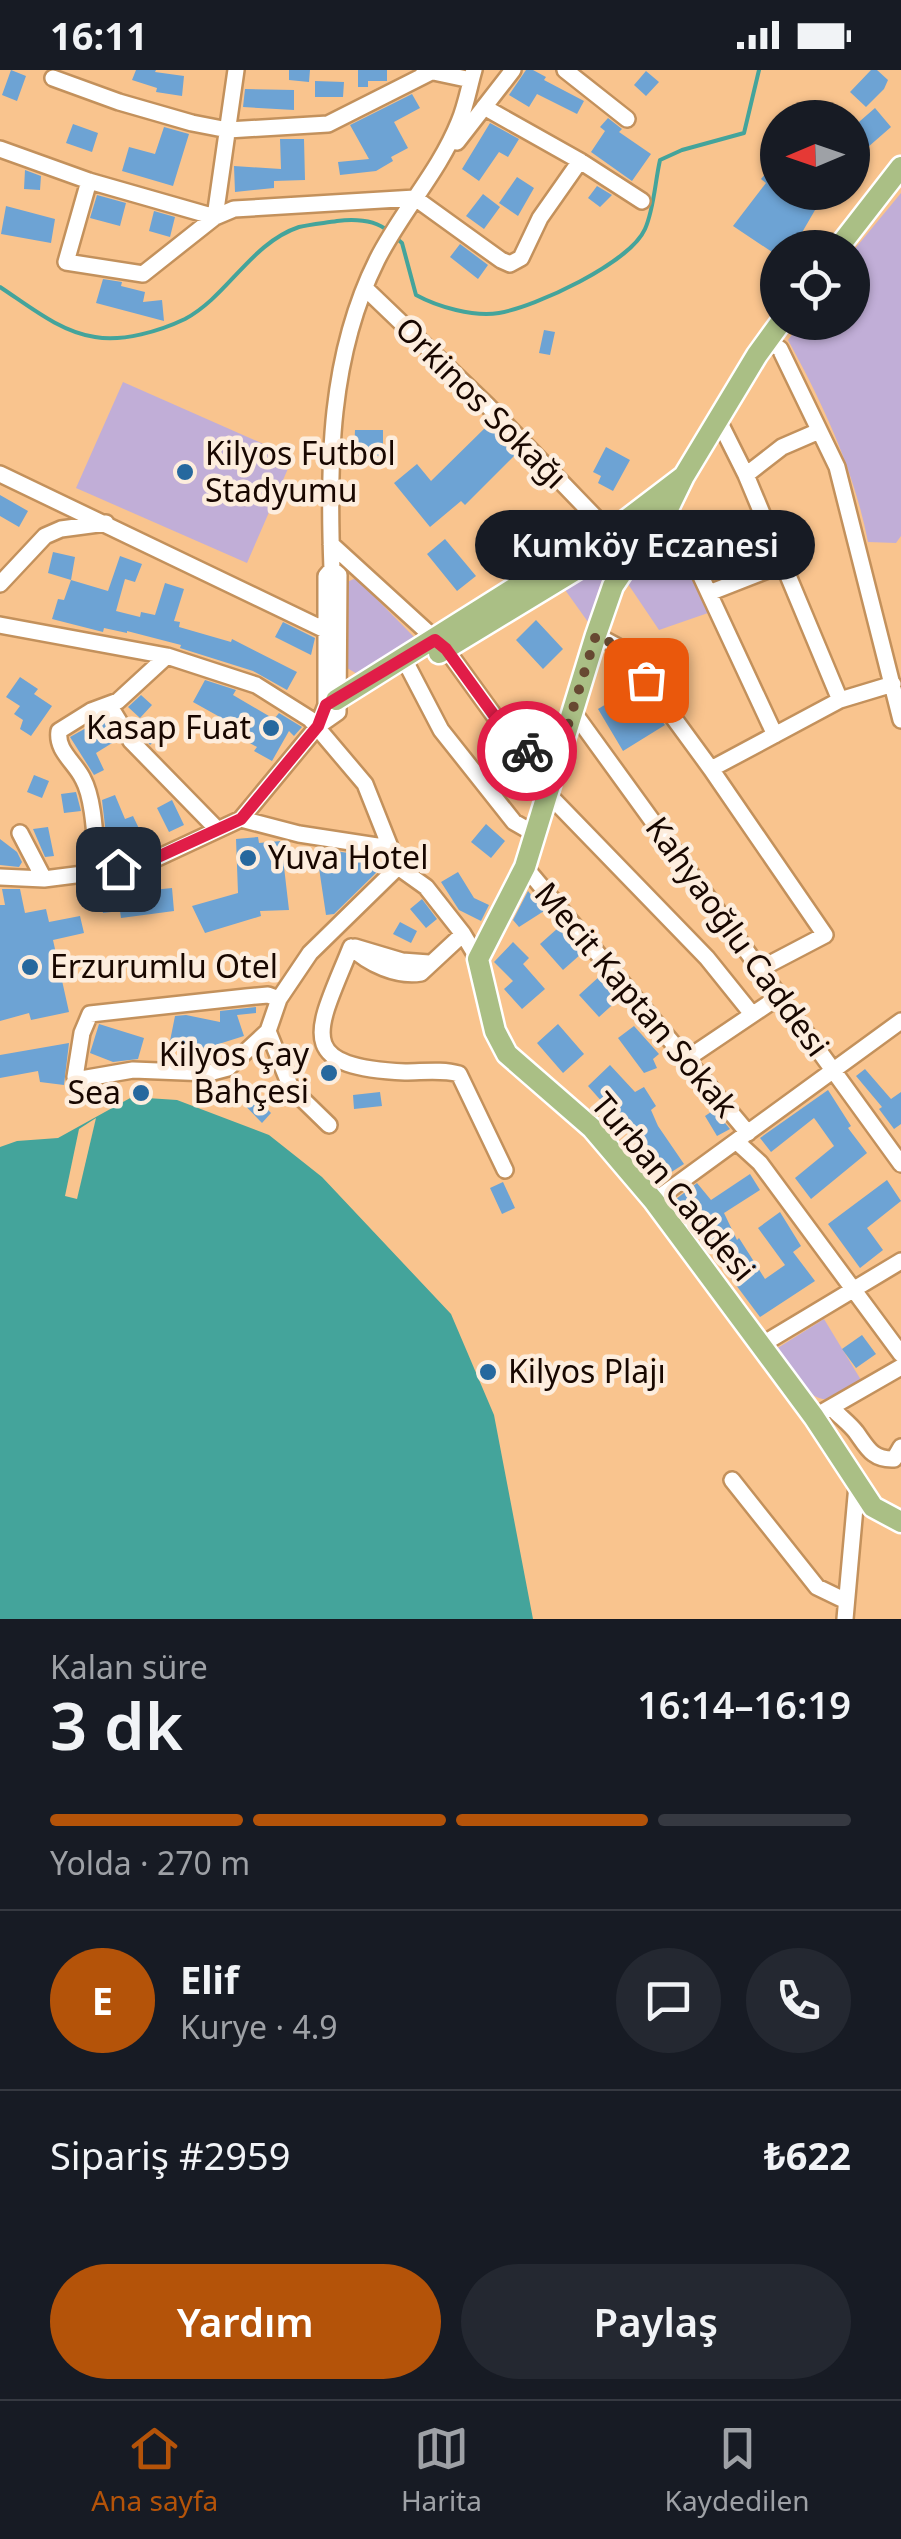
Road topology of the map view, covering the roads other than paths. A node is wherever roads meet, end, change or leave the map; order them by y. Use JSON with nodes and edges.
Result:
{"nodes":[{"id":1,"x":236,"y":70,"type":"edge"},
{"id":2,"x":513,"y":70,"type":"edge"},
{"id":3,"x":565,"y":70,"type":"edge"},
{"id":4,"x":426,"y":72,"type":"edge"},
{"id":5,"x":472,"y":75,"type":"edge"},
{"id":6,"x":53,"y":78,"type":"dead end"},
{"id":7,"x":484,"y":108,"type":"junction"},
{"id":8,"x":627,"y":119,"type":"dead end"},
{"id":9,"x":228,"y":130,"type":"junction"},
{"id":10,"x":0,"y":149,"type":"edge"},
{"id":11,"x":580,"y":161,"type":"junction"},
{"id":12,"x":901,"y":167,"type":"edge"},
{"id":13,"x":432,"y":174,"type":"junction"},
{"id":14,"x":90,"y":181,"type":"junction"},
{"id":15,"x":642,"y":201,"type":"dead end"},
{"id":16,"x":413,"y":204,"type":"junction"},
{"id":17,"x":214,"y":217,"type":"junction"},
{"id":18,"x":852,"y":230,"type":"edge"},
{"id":19,"x":366,"y":289,"type":"junction"},
{"id":20,"x":768,"y":341,"type":"joint"},
{"id":21,"x":719,"y":421,"type":"junction"},
{"id":22,"x":819,"y":430,"type":"junction"},
{"id":23,"x":0,"y":474,"type":"edge"},
{"id":24,"x":746,"y":475,"type":"junction"},
{"id":25,"x":684,"y":476,"type":"junction"},
{"id":26,"x":666,"y":514,"type":"junction"},
{"id":27,"x":106,"y":524,"type":"junction"},
{"id":28,"x":612,"y":539,"type":"junction"},
{"id":29,"x":331,"y":544,"type":"junction"},
{"id":30,"x":783,"y":564,"type":"junction"},
{"id":31,"x":0,"y":584,"type":"edge"},
{"id":32,"x":709,"y":593,"type":"junction"},
{"id":33,"x":0,"y":625,"type":"edge"},
{"id":34,"x":331,"y":631,"type":"junction"},
{"id":35,"x":596,"y":635,"type":"junction"},
{"id":36,"x":441,"y":644,"type":"junction"},
{"id":37,"x":168,"y":656,"type":"junction"},
{"id":38,"x":407,"y":664,"type":"junction"},
{"id":39,"x":892,"y":684,"type":"junction"},
{"id":40,"x":840,"y":700,"type":"junction"},
{"id":41,"x":109,"y":705,"type":"junction"},
{"id":42,"x":333,"y":706,"type":"junction"},
{"id":43,"x":572,"y":710,"type":"junction"},
{"id":44,"x":901,"y":720,"type":"edge"},
{"id":45,"x":318,"y":726,"type":"junction"},
{"id":46,"x":775,"y":735,"type":"junction"},
{"id":47,"x":711,"y":768,"type":"junction"},
{"id":48,"x":550,"y":785,"type":"junction"},
{"id":49,"x":241,"y":819,"type":"junction"},
{"id":50,"x":217,"y":829,"type":"junction"},
{"id":51,"x":20,"y":833,"type":"dead end"},
{"id":52,"x":535,"y":834,"type":"junction"},
{"id":53,"x":390,"y":848,"type":"junction"},
{"id":54,"x":398,"y":867,"type":"junction"},
{"id":55,"x":525,"y":868,"type":"junction"},
{"id":56,"x":98,"y":872,"type":"junction"},
{"id":57,"x":0,"y":877,"type":"edge"},
{"id":58,"x":44,"y":880,"type":"junction"},
{"id":59,"x":463,"y":934,"type":"junction"},
{"id":60,"x":328,"y":939,"type":"junction"},
{"id":61,"x":351,"y":948,"type":"junction"},
{"id":62,"x":478,"y":959,"type":"junction"},
{"id":63,"x":760,"y":969,"type":"junction"},
{"id":64,"x":780,"y":996,"type":"junction"},
{"id":65,"x":279,"y":999,"type":"junction"},
{"id":66,"x":752,"y":1014,"type":"junction"},
{"id":67,"x":900,"y":1023,"type":"edge"},
{"id":68,"x":268,"y":1031,"type":"junction"},
{"id":69,"x":685,"y":1060,"type":"junction"},
{"id":70,"x":834,"y":1069,"type":"junction"},
{"id":71,"x":329,"y":1125,"type":"dead end"},
{"id":72,"x":743,"y":1137,"type":"junction"},
{"id":73,"x":901,"y":1164,"type":"edge"},
{"id":74,"x":505,"y":1170,"type":"dead end"},
{"id":75,"x":654,"y":1201,"type":"junction"},
{"id":76,"x":901,"y":1261,"type":"edge"},
{"id":77,"x":853,"y":1292,"type":"junction"},
{"id":78,"x":760,"y":1345,"type":"junction"},
{"id":79,"x":901,"y":1354,"type":"edge"},
{"id":80,"x":901,"y":1367,"type":"edge"},
{"id":81,"x":823,"y":1412,"type":"junction"},
{"id":82,"x":901,"y":1447,"type":"edge"},
{"id":83,"x":732,"y":1480,"type":"dead end"},
{"id":84,"x":857,"y":1485,"type":"junction"},
{"id":85,"x":901,"y":1522,"type":"edge"},
{"id":86,"x":846,"y":1601,"type":"junction"},
{"id":87,"x":846,"y":1619,"type":"edge"}],
"edges":[{"from":1,"to":9,"type":"street"},
{"from":2,"to":7,"type":"street"},
{"from":3,"to":8,"type":"street"},
{"from":4,"to":5,"type":"street"},
{"from":4,"to":9,"type":"street"},
{"from":5,"to":13,"type":"street"},
{"from":6,"to":9,"type":"street"},
{"from":7,"to":11,"type":"street"},
{"from":7,"to":13,"type":"street"},
{"from":9,"to":17,"type":"street"},
{"from":10,"to":14,"type":"street"},
{"from":11,"to":15,"type":"street"},
{"from":11,"to":16,"type":"street"},
{"from":12,"to":18,"type":"main road"},
{"from":13,"to":16,"type":"street"},
{"from":14,"to":17,"type":"street"},
{"from":14,"to":17,"type":"street"},
{"from":16,"to":17,"type":"street"},
{"from":16,"to":19,"type":"street"},
{"from":19,"to":28,"type":"street","name":"Orkinos Sokağı"},
{"from":19,"to":29,"type":"street"},
{"from":20,"to":21,"type":"main road"},
{"from":20,"to":22,"type":"street"},
{"from":21,"to":24,"type":"street"},
{"from":21,"to":25,"type":"main road"},
{"from":22,"to":24,"type":"street"},
{"from":22,"to":39,"type":"street"},
{"from":23,"to":27,"type":"street"},
{"from":24,"to":30,"type":"street"},
{"from":25,"to":26,"type":"main road"},
{"from":25,"to":28,"type":"main road"},
{"from":26,"to":28,"type":"main road"},
{"from":26,"to":32,"type":"street"},
{"from":27,"to":31,"type":"street"},
{"from":27,"to":34,"type":"street"},
{"from":28,"to":35,"type":"main road"},
{"from":28,"to":36,"type":"main road"},
{"from":29,"to":34,"type":"street"},
{"from":29,"to":36,"type":"street"},
{"from":30,"to":32,"type":"street"},
{"from":30,"to":40,"type":"street"},
{"from":32,"to":46,"type":"street"},
{"from":33,"to":37,"type":"street"},
{"from":34,"to":42,"type":"street"},
{"from":35,"to":43,"type":"main road"},
{"from":35,"to":47,"type":"street"},
{"from":36,"to":38,"type":"main road"},
{"from":36,"to":48,"type":"street"},
{"from":37,"to":41,"type":"street"},
{"from":37,"to":45,"type":"street"},
{"from":38,"to":42,"type":"main road"},
{"from":38,"to":52,"type":"street"},
{"from":39,"to":40,"type":"street"},
{"from":39,"to":44,"type":"street"},
{"from":40,"to":46,"type":"street"},
{"from":41,"to":50,"type":"street"},
{"from":41,"to":56,"type":"street"},
{"from":42,"to":45,"type":"street"},
{"from":43,"to":48,"type":"main road"},
{"from":43,"to":63,"type":"street","name":"Kahyaoğlu Caddesi"},
{"from":45,"to":49,"type":"street"},
{"from":45,"to":53,"type":"street"},
{"from":46,"to":47,"type":"street"},
{"from":47,"to":63,"type":"street"},
{"from":48,"to":52,"type":"main road"},
{"from":48,"to":66,"type":"street"},
{"from":49,"to":50,"type":"street"},
{"from":49,"to":53,"type":"street"},
{"from":50,"to":56,"type":"street"},
{"from":51,"to":58,"type":"street"},
{"from":52,"to":55,"type":"main road"},
{"from":53,"to":54,"type":"street"},
{"from":54,"to":59,"type":"street"},
{"from":54,"to":60,"type":"street"},
{"from":55,"to":62,"type":"main road"},
{"from":55,"to":69,"type":"street","name":"Mecit Kaptan Sokak"},
{"from":56,"to":58,"type":"street"},
{"from":57,"to":58,"type":"street"},
{"from":59,"to":61,"type":"street"},
{"from":59,"to":62,"type":"street"},
{"from":60,"to":61,"type":"street"},
{"from":60,"to":65,"type":"street"},
{"from":61,"to":74,"type":"street"},
{"from":62,"to":75,"type":"main road","name":"Turban Caddesi"},
{"from":63,"to":64,"type":"street","name":"Kahyaoğlu Caddesi"},
{"from":64,"to":66,"type":"street"},
{"from":64,"to":70,"type":"street","name":"Kahyaoğlu Caddesi"},
{"from":65,"to":68,"type":"street"},
{"from":65,"to":68,"type":"street"},
{"from":66,"to":69,"type":"street"},
{"from":67,"to":70,"type":"street"},
{"from":68,"to":71,"type":"street"},
{"from":69,"to":72,"type":"street","name":"Mecit Kaptan Sokak"},
{"from":70,"to":72,"type":"street"},
{"from":70,"to":73,"type":"street","name":"Kahyaoğlu Caddesi"},
{"from":72,"to":75,"type":"street"},
{"from":72,"to":77,"type":"street","name":"Mecit Kaptan Sokak"},
{"from":75,"to":78,"type":"main road","name":"Turban Caddesi"},
{"from":76,"to":77,"type":"street"},
{"from":77,"to":78,"type":"street"},
{"from":77,"to":79,"type":"street","name":"Mecit Kaptan Sokak"},
{"from":78,"to":81,"type":"main road","name":"Turban Caddesi"},
{"from":80,"to":81,"type":"street"},
{"from":81,"to":82,"type":"street"},
{"from":81,"to":84,"type":"main road","name":"Turban Caddesi"},
{"from":83,"to":86,"type":"street"},
{"from":84,"to":85,"type":"main road","name":"Turban Caddesi"},
{"from":84,"to":86,"type":"street"},
{"from":86,"to":87,"type":"street"}]}
